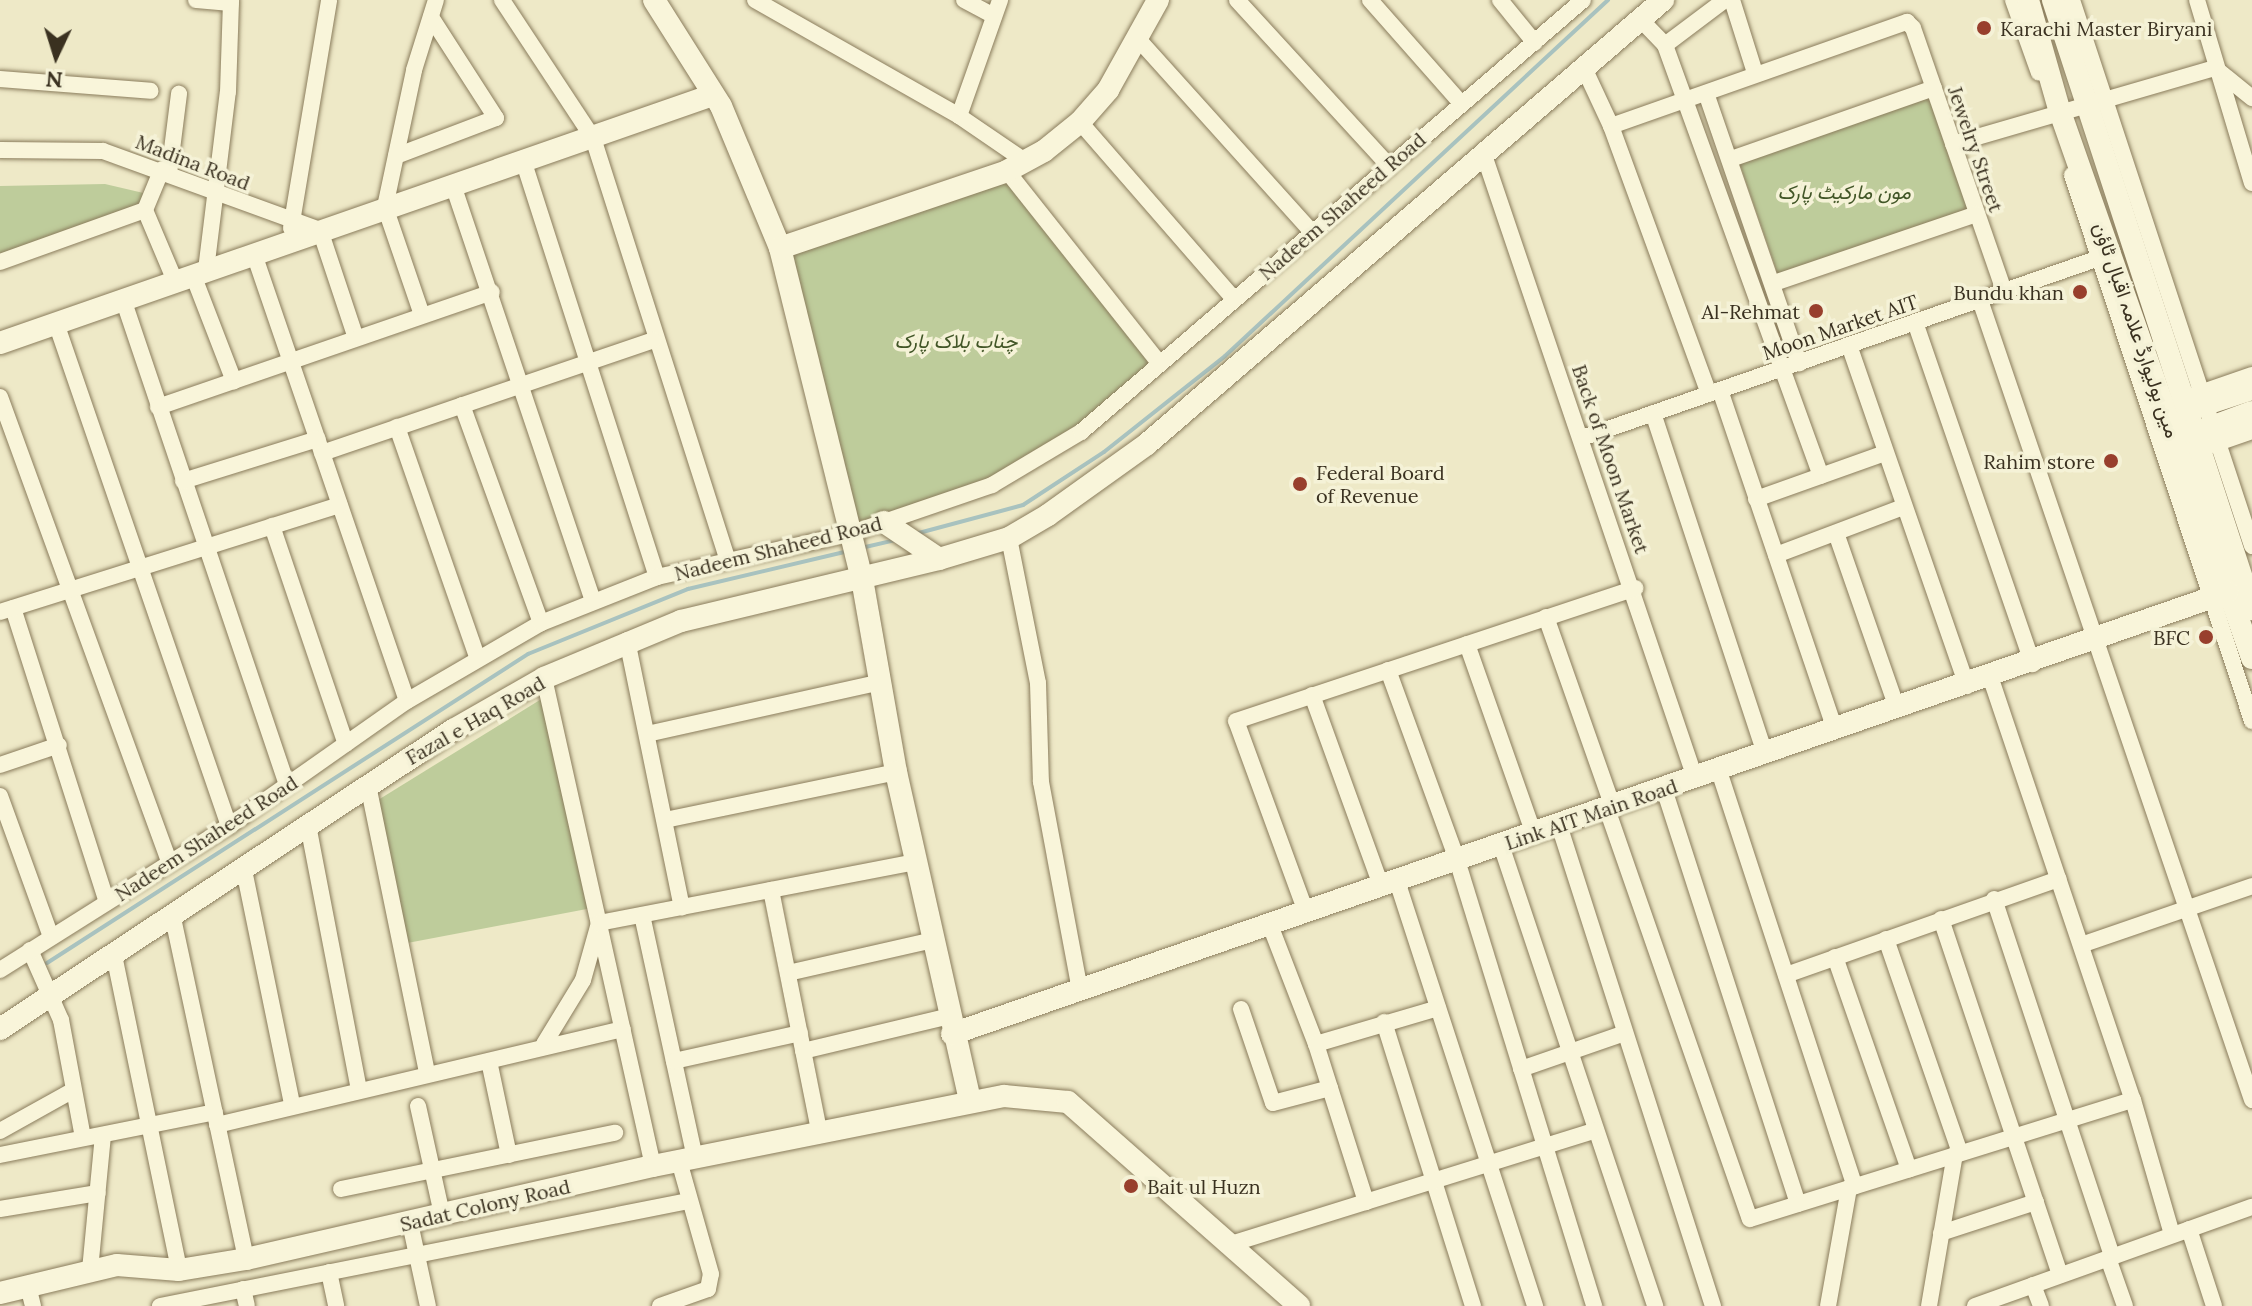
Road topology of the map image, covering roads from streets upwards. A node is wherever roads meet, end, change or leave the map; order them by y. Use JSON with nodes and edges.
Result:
{"nodes":[{"id":1,"x":196,"y":0,"type":"edge"},
{"id":2,"x":329,"y":0,"type":"edge"},
{"id":3,"x":436,"y":0,"type":"edge"},
{"id":4,"x":502,"y":0,"type":"edge"},
{"id":5,"x":654,"y":0,"type":"edge"},
{"id":6,"x":755,"y":0,"type":"edge"},
{"id":7,"x":964,"y":0,"type":"edge"},
{"id":8,"x":1158,"y":0,"type":"edge"},
{"id":9,"x":1237,"y":0,"type":"edge"},
{"id":10,"x":1370,"y":0,"type":"edge"},
{"id":11,"x":1500,"y":0,"type":"edge"},
{"id":12,"x":1583,"y":0,"type":"edge"},
{"id":13,"x":1663,"y":0,"type":"edge"},
{"id":14,"x":1725,"y":0,"type":"edge"},
{"id":15,"x":1732,"y":0,"type":"edge"},
{"id":16,"x":2013,"y":0,"type":"edge"},
{"id":17,"x":2028,"y":0,"type":"edge"},
{"id":18,"x":2053,"y":0,"type":"edge"},
{"id":19,"x":2072,"y":0,"type":"edge"},
{"id":20,"x":2197,"y":0,"type":"edge"},
{"id":21,"x":231,"y":2,"type":"edge"},
{"id":22,"x":997,"y":8,"type":"edge"},
{"id":23,"x":431,"y":17,"type":"junction"},
{"id":24,"x":1641,"y":20,"type":"junction"},
{"id":25,"x":1139,"y":40,"type":"junction"},
{"id":26,"x":1535,"y":43,"type":"junction"},
{"id":27,"x":1665,"y":45,"type":"junction"},
{"id":28,"x":1584,"y":68,"type":"junction"},
{"id":29,"x":2215,"y":68,"type":"junction"},
{"id":30,"x":1755,"y":73,"type":"junction"},
{"id":31,"x":0,"y":79,"type":"edge"},
{"id":32,"x":1934,"y":88,"type":"junction"},
{"id":33,"x":151,"y":91,"type":"dead end"},
{"id":34,"x":1706,"y":93,"type":"junction"},
{"id":35,"x":179,"y":94,"type":"dead end"},
{"id":36,"x":713,"y":95,"type":"junction"},
{"id":37,"x":2252,"y":98,"type":"edge"},
{"id":38,"x":1686,"y":100,"type":"junction"},
{"id":39,"x":1460,"y":102,"type":"junction"},
{"id":40,"x":2096,"y":103,"type":"junction"},
{"id":41,"x":2056,"y":110,"type":"junction"},
{"id":42,"x":959,"y":116,"type":"junction"},
{"id":43,"x":1080,"y":122,"type":"junction"},
{"id":44,"x":1611,"y":126,"type":"junction"},
{"id":45,"x":593,"y":138,"type":"junction"},
{"id":46,"x":1953,"y":144,"type":"junction"},
{"id":47,"x":0,"y":150,"type":"edge"},
{"id":48,"x":1484,"y":155,"type":"junction"},
{"id":49,"x":396,"y":156,"type":"junction"},
{"id":50,"x":1731,"y":159,"type":"junction"},
{"id":51,"x":524,"y":163,"type":"junction"},
{"id":52,"x":1388,"y":165,"type":"junction"},
{"id":53,"x":1016,"y":166,"type":"junction"},
{"id":54,"x":166,"y":171,"type":"junction"},
{"id":55,"x":2252,"y":183,"type":"edge"},
{"id":56,"x":453,"y":185,"type":"junction"},
{"id":57,"x":214,"y":192,"type":"junction"},
{"id":58,"x":385,"y":207,"type":"junction"},
{"id":59,"x":145,"y":210,"type":"junction"},
{"id":60,"x":1977,"y":214,"type":"junction"},
{"id":61,"x":320,"y":230,"type":"junction"},
{"id":62,"x":290,"y":231,"type":"junction"},
{"id":63,"x":1312,"y":232,"type":"junction"},
{"id":64,"x":780,"y":248,"type":"junction"},
{"id":65,"x":254,"y":254,"type":"junction"},
{"id":66,"x":2104,"y":256,"type":"junction"},
{"id":67,"x":0,"y":262,"type":"edge"},
{"id":68,"x":191,"y":275,"type":"junction"},
{"id":69,"x":1774,"y":283,"type":"junction"},
{"id":70,"x":2004,"y":291,"type":"junction"},
{"id":71,"x":492,"y":292,"type":"junction"},
{"id":72,"x":123,"y":299,"type":"junction"},
{"id":73,"x":1234,"y":299,"type":"junction"},
{"id":74,"x":1980,"y":300,"type":"junction"},
{"id":75,"x":422,"y":315,"type":"junction"},
{"id":76,"x":1915,"y":322,"type":"junction"},
{"id":77,"x":56,"y":323,"type":"junction"},
{"id":78,"x":356,"y":338,"type":"junction"},
{"id":79,"x":653,"y":340,"type":"junction"},
{"id":80,"x":0,"y":343,"type":"edge"},
{"id":81,"x":1849,"y":345,"type":"junction"},
{"id":82,"x":291,"y":362,"type":"junction"},
{"id":83,"x":1799,"y":363,"type":"junction"},
{"id":84,"x":1160,"y":364,"type":"junction"},
{"id":85,"x":585,"y":365,"type":"junction"},
{"id":86,"x":1778,"y":370,"type":"junction"},
{"id":87,"x":2252,"y":375,"type":"edge"},
{"id":88,"x":234,"y":381,"type":"junction"},
{"id":89,"x":519,"y":386,"type":"junction"},
{"id":90,"x":2252,"y":389,"type":"edge"},
{"id":91,"x":1714,"y":392,"type":"junction"},
{"id":92,"x":0,"y":397,"type":"edge"},
{"id":93,"x":462,"y":405,"type":"junction"},
{"id":94,"x":158,"y":407,"type":"junction"},
{"id":95,"x":2252,"y":412,"type":"edge"},
{"id":96,"x":1653,"y":413,"type":"junction"},
{"id":97,"x":2201,"y":419,"type":"junction"},
{"id":98,"x":397,"y":427,"type":"junction"},
{"id":99,"x":2252,"y":431,"type":"edge"},
{"id":100,"x":1582,"y":438,"type":"junction"},
{"id":101,"x":320,"y":446,"type":"junction"},
{"id":102,"x":1885,"y":453,"type":"junction"},
{"id":103,"x":1821,"y":476,"type":"junction"},
{"id":104,"x":183,"y":481,"type":"junction"},
{"id":105,"x":1756,"y":499,"type":"junction"},
{"id":106,"x":340,"y":505,"type":"junction"},
{"id":107,"x":1903,"y":507,"type":"junction"},
{"id":108,"x":886,"y":524,"type":"junction"},
{"id":109,"x":272,"y":526,"type":"junction"},
{"id":110,"x":1836,"y":533,"type":"junction"},
{"id":111,"x":853,"y":536,"type":"junction"},
{"id":112,"x":1009,"y":538,"type":"junction"},
{"id":113,"x":2252,"y":546,"type":"edge"},
{"id":114,"x":205,"y":548,"type":"junction"},
{"id":115,"x":1776,"y":555,"type":"junction"},
{"id":116,"x":727,"y":559,"type":"junction"},
{"id":117,"x":939,"y":559,"type":"junction"},
{"id":118,"x":142,"y":570,"type":"junction"},
{"id":119,"x":861,"y":574,"type":"junction"},
{"id":120,"x":657,"y":577,"type":"junction"},
{"id":121,"x":2232,"y":583,"type":"edge"},
{"id":122,"x":1635,"y":588,"type":"junction"},
{"id":123,"x":74,"y":592,"type":"junction"},
{"id":124,"x":592,"y":599,"type":"junction"},
{"id":125,"x":2252,"y":609,"type":"edge"},
{"id":126,"x":6,"y":610,"type":"edge"},
{"id":127,"x":1546,"y":617,"type":"junction"},
{"id":128,"x":541,"y":623,"type":"junction"},
{"id":129,"x":627,"y":640,"type":"junction"},
{"id":130,"x":2098,"y":640,"type":"junction"},
{"id":131,"x":1467,"y":644,"type":"junction"},
{"id":132,"x":477,"y":657,"type":"junction"},
{"id":133,"x":2252,"y":658,"type":"edge"},
{"id":134,"x":2033,"y":664,"type":"junction"},
{"id":135,"x":1388,"y":670,"type":"junction"},
{"id":136,"x":544,"y":678,"type":"junction"},
{"id":137,"x":1991,"y":679,"type":"junction"},
{"id":138,"x":881,"y":682,"type":"junction"},
{"id":139,"x":1967,"y":686,"type":"junction"},
{"id":140,"x":1312,"y":695,"type":"junction"},
{"id":141,"x":407,"y":701,"type":"junction"},
{"id":142,"x":1897,"y":708,"type":"junction"},
{"id":143,"x":2252,"y":721,"type":"edge"},
{"id":144,"x":1835,"y":730,"type":"junction"},
{"id":145,"x":647,"y":734,"type":"junction"},
{"id":146,"x":346,"y":744,"type":"junction"},
{"id":147,"x":59,"y":745,"type":"junction"},
{"id":148,"x":1765,"y":754,"type":"junction"},
{"id":149,"x":0,"y":765,"type":"edge"},
{"id":150,"x":1719,"y":771,"type":"junction"},
{"id":151,"x":896,"y":772,"type":"junction"},
{"id":152,"x":1695,"y":778,"type":"junction"},
{"id":153,"x":287,"y":785,"type":"junction"},
{"id":154,"x":368,"y":785,"type":"junction"},
{"id":155,"x":1664,"y":789,"type":"junction"},
{"id":156,"x":0,"y":796,"type":"edge"},
{"id":157,"x":1610,"y":808,"type":"junction"},
{"id":158,"x":665,"y":820,"type":"junction"},
{"id":159,"x":308,"y":825,"type":"junction"},
{"id":160,"x":1559,"y":825,"type":"junction"},
{"id":161,"x":229,"y":826,"type":"junction"},
{"id":162,"x":1534,"y":834,"type":"junction"},
{"id":163,"x":1501,"y":845,"type":"junction"},
{"id":164,"x":1457,"y":860,"type":"junction"},
{"id":165,"x":916,"y":862,"type":"junction"},
{"id":166,"x":170,"y":863,"type":"junction"},
{"id":167,"x":243,"y":865,"type":"junction"},
{"id":168,"x":2059,"y":879,"type":"junction"},
{"id":169,"x":1389,"y":884,"type":"junction"},
{"id":170,"x":2252,"y":886,"type":"edge"},
{"id":171,"x":771,"y":890,"type":"junction"},
{"id":172,"x":1994,"y":899,"type":"junction"},
{"id":173,"x":107,"y":902,"type":"junction"},
{"id":174,"x":682,"y":907,"type":"junction"},
{"id":175,"x":2189,"y":908,"type":"junction"},
{"id":176,"x":1306,"y":912,"type":"junction"},
{"id":177,"x":642,"y":915,"type":"junction"},
{"id":178,"x":173,"y":918,"type":"junction"},
{"id":179,"x":1941,"y":919,"type":"junction"},
{"id":180,"x":599,"y":923,"type":"junction"},
{"id":181,"x":1270,"y":925,"type":"junction"},
{"id":182,"x":51,"y":937,"type":"junction"},
{"id":183,"x":1886,"y":939,"type":"junction"},
{"id":184,"x":933,"y":940,"type":"junction"},
{"id":185,"x":2081,"y":945,"type":"junction"},
{"id":186,"x":30,"y":950,"type":"junction"},
{"id":187,"x":114,"y":955,"type":"junction"},
{"id":188,"x":1835,"y":957,"type":"junction"},
{"id":189,"x":0,"y":970,"type":"edge"},
{"id":190,"x":788,"y":973,"type":"junction"},
{"id":191,"x":1786,"y":975,"type":"junction"},
{"id":192,"x":1080,"y":990,"type":"junction"},
{"id":193,"x":53,"y":996,"type":"junction"},
{"id":194,"x":1438,"y":1008,"type":"junction"},
{"id":195,"x":1241,"y":1009,"type":"dead end"},
{"id":196,"x":1384,"y":1022,"type":"junction"},
{"id":197,"x":951,"y":1025,"type":"junction"},
{"id":198,"x":0,"y":1029,"type":"edge"},
{"id":199,"x":623,"y":1029,"type":"junction"},
{"id":200,"x":800,"y":1033,"type":"junction"},
{"id":201,"x":1625,"y":1033,"type":"junction"},
{"id":202,"x":544,"y":1044,"type":"junction"},
{"id":203,"x":1316,"y":1044,"type":"junction"},
{"id":204,"x":803,"y":1051,"type":"junction"},
{"id":205,"x":1570,"y":1052,"type":"junction"},
{"id":206,"x":489,"y":1061,"type":"junction"},
{"id":207,"x":674,"y":1061,"type":"junction"},
{"id":208,"x":1521,"y":1069,"type":"junction"},
{"id":209,"x":427,"y":1073,"type":"junction"},
{"id":210,"x":1330,"y":1088,"type":"junction"},
{"id":211,"x":359,"y":1089,"type":"junction"},
{"id":212,"x":72,"y":1091,"type":"junction"},
{"id":213,"x":2133,"y":1100,"type":"junction"},
{"id":214,"x":2252,"y":1100,"type":"edge"},
{"id":215,"x":970,"y":1101,"type":"junction"},
{"id":216,"x":292,"y":1103,"type":"junction"},
{"id":217,"x":418,"y":1106,"type":"dead end"},
{"id":218,"x":216,"y":1119,"type":"junction"},
{"id":219,"x":2066,"y":1119,"type":"junction"},
{"id":220,"x":150,"y":1128,"type":"junction"},
{"id":221,"x":1596,"y":1130,"type":"junction"},
{"id":222,"x":0,"y":1131,"type":"edge"},
{"id":223,"x":615,"y":1133,"type":"dead end"},
{"id":224,"x":820,"y":1135,"type":"junction"},
{"id":225,"x":103,"y":1136,"type":"junction"},
{"id":226,"x":2014,"y":1136,"type":"junction"},
{"id":227,"x":83,"y":1137,"type":"junction"},
{"id":228,"x":1545,"y":1147,"type":"junction"},
{"id":229,"x":1957,"y":1154,"type":"junction"},
{"id":230,"x":0,"y":1155,"type":"edge"},
{"id":231,"x":509,"y":1155,"type":"junction"},
{"id":232,"x":687,"y":1159,"type":"junction"},
{"id":233,"x":1489,"y":1164,"type":"junction"},
{"id":234,"x":653,"y":1166,"type":"junction"},
{"id":235,"x":1909,"y":1169,"type":"junction"},
{"id":236,"x":432,"y":1170,"type":"junction"},
{"id":237,"x":1434,"y":1181,"type":"junction"},
{"id":238,"x":1852,"y":1187,"type":"junction"},
{"id":239,"x":341,"y":1189,"type":"dead end"},
{"id":240,"x":98,"y":1193,"type":"junction"},
{"id":241,"x":688,"y":1201,"type":"junction"},
{"id":242,"x":1366,"y":1202,"type":"junction"},
{"id":243,"x":2036,"y":1202,"type":"junction"},
{"id":244,"x":1798,"y":1204,"type":"junction"},
{"id":245,"x":2252,"y":1207,"type":"edge"},
{"id":246,"x":0,"y":1209,"type":"edge"},
{"id":247,"x":442,"y":1214,"type":"junction"},
{"id":248,"x":410,"y":1223,"type":"junction"},
{"id":249,"x":2189,"y":1229,"type":"junction"},
{"id":250,"x":1941,"y":1233,"type":"junction"},
{"id":251,"x":2172,"y":1234,"type":"junction"},
{"id":252,"x":1234,"y":1243,"type":"junction"},
{"id":253,"x":418,"y":1254,"type":"junction"},
{"id":254,"x":2110,"y":1257,"type":"junction"},
{"id":255,"x":246,"y":1259,"type":"junction"},
{"id":256,"x":90,"y":1270,"type":"junction"},
{"id":257,"x":179,"y":1270,"type":"junction"},
{"id":258,"x":329,"y":1272,"type":"junction"},
{"id":259,"x":2060,"y":1275,"type":"junction"},
{"id":260,"x":2033,"y":1285,"type":"junction"},
{"id":261,"x":0,"y":1293,"type":"edge"},
{"id":262,"x":30,"y":1296,"type":"edge"},
{"id":263,"x":245,"y":1298,"type":"edge"},
{"id":264,"x":160,"y":1306,"type":"edge"},
{"id":265,"x":336,"y":1306,"type":"edge"},
{"id":266,"x":428,"y":1306,"type":"edge"},
{"id":267,"x":660,"y":1306,"type":"edge"},
{"id":268,"x":1299,"y":1306,"type":"edge"},
{"id":269,"x":1473,"y":1306,"type":"edge"},
{"id":270,"x":1535,"y":1306,"type":"edge"},
{"id":271,"x":1594,"y":1306,"type":"edge"},
{"id":272,"x":1655,"y":1306,"type":"edge"},
{"id":273,"x":1713,"y":1306,"type":"edge"},
{"id":274,"x":1828,"y":1306,"type":"edge"},
{"id":275,"x":1929,"y":1306,"type":"edge"},
{"id":276,"x":1975,"y":1306,"type":"edge"},
{"id":277,"x":2041,"y":1306,"type":"edge"},
{"id":278,"x":2125,"y":1306,"type":"edge"},
{"id":279,"x":2214,"y":1306,"type":"edge"}],
"edges":[{"from":1,"to":21,"type":"street"},
{"from":2,"to":62,"type":"street"},
{"from":3,"to":23,"type":"street"},
{"from":4,"to":45,"type":"street"},
{"from":5,"to":36,"type":"street"},
{"from":6,"to":42,"type":"street"},
{"from":7,"to":22,"type":"street"},
{"from":8,"to":25,"type":"street"},
{"from":9,"to":52,"type":"street"},
{"from":10,"to":39,"type":"street"},
{"from":11,"to":26,"type":"street"},
{"from":12,"to":26,"type":"street","name":"Nadeem Shaheed Road"},
{"from":13,"to":24,"type":"street"},
{"from":14,"to":27,"type":"street"},
{"from":15,"to":30,"type":"street"},
{"from":16,"to":41,"type":"street"},
{"from":17,"to":41,"type":"street","name":"مین بولیوارڈ علامہ اقبال ٹاؤن"},
{"from":18,"to":40,"type":"street","name":"مین بولیوارڈ علامہ اقبال ٹاؤن"},
{"from":19,"to":40,"type":"street"},
{"from":20,"to":29,"type":"street"},
{"from":21,"to":57,"type":"street"},
{"from":22,"to":42,"type":"street"},
{"from":23,"to":49,"type":"street"},
{"from":23,"to":49,"type":"street"},
{"from":24,"to":27,"type":"street"},
{"from":24,"to":28,"type":"street"},
{"from":25,"to":43,"type":"street"},
{"from":25,"to":63,"type":"street"},
{"from":26,"to":39,"type":"street","name":"Nadeem Shaheed Road"},
{"from":27,"to":38,"type":"street"},
{"from":28,"to":44,"type":"street"},
{"from":28,"to":48,"type":"street"},
{"from":29,"to":37,"type":"street"},
{"from":29,"to":40,"type":"street"},
{"from":29,"to":55,"type":"street"},
{"from":30,"to":32,"type":"street","name":"Jewelry Street"},
{"from":30,"to":34,"type":"street"},
{"from":31,"to":33,"type":"street"},
{"from":32,"to":46,"type":"street","name":"Jewelry Street"},
{"from":32,"to":50,"type":"street"},
{"from":34,"to":38,"type":"street"},
{"from":34,"to":50,"type":"street"},
{"from":35,"to":54,"type":"street"},
{"from":36,"to":45,"type":"street"},
{"from":36,"to":64,"type":"street"},
{"from":38,"to":44,"type":"street"},
{"from":38,"to":86,"type":"street"},
{"from":39,"to":52,"type":"street","name":"Nadeem Shaheed Road"},
{"from":40,"to":41,"type":"street"},
{"from":40,"to":97,"type":"street","name":"مین بولیوارڈ علامہ اقبال ٹاؤن"},
{"from":41,"to":46,"type":"street"},
{"from":41,"to":66,"type":"street","name":"مین بولیوارڈ علامہ اقبال ٹاؤن"},
{"from":42,"to":53,"type":"street"},
{"from":43,"to":53,"type":"street"},
{"from":43,"to":73,"type":"street"},
{"from":44,"to":91,"type":"street"},
{"from":45,"to":51,"type":"street"},
{"from":45,"to":79,"type":"street"},
{"from":46,"to":60,"type":"street","name":"Jewelry Street"},
{"from":47,"to":54,"type":"street","name":"Madina Road"},
{"from":48,"to":100,"type":"street","name":"Back of Moon Market"},
{"from":48,"to":112,"type":"street"},
{"from":49,"to":58,"type":"street"},
{"from":50,"to":69,"type":"street"},
{"from":51,"to":56,"type":"street"},
{"from":51,"to":85,"type":"street"},
{"from":52,"to":63,"type":"street","name":"Nadeem Shaheed Road"},
{"from":53,"to":64,"type":"street"},
{"from":53,"to":84,"type":"street"},
{"from":54,"to":57,"type":"street","name":"Madina Road"},
{"from":54,"to":59,"type":"street"},
{"from":56,"to":58,"type":"street"},
{"from":56,"to":71,"type":"street"},
{"from":57,"to":62,"type":"street","name":"Madina Road"},
{"from":57,"to":68,"type":"street"},
{"from":58,"to":61,"type":"street"},
{"from":58,"to":75,"type":"street"},
{"from":59,"to":67,"type":"street"},
{"from":59,"to":68,"type":"street"},
{"from":60,"to":69,"type":"street"},
{"from":60,"to":70,"type":"street","name":"Jewelry Street"},
{"from":61,"to":62,"type":"street"},
{"from":61,"to":78,"type":"street"},
{"from":62,"to":65,"type":"street"},
{"from":63,"to":73,"type":"street","name":"Nadeem Shaheed Road"},
{"from":64,"to":111,"type":"street"},
{"from":65,"to":68,"type":"street"},
{"from":65,"to":82,"type":"street"},
{"from":66,"to":70,"type":"street","name":"Moon Market AIT"},
{"from":66,"to":121,"type":"street","name":"مین بولیوارڈ علامہ اقبال ٹاؤن"},
{"from":68,"to":72,"type":"street"},
{"from":68,"to":88,"type":"street"},
{"from":69,"to":83,"type":"street"},
{"from":70,"to":74,"type":"street","name":"Moon Market AIT"},
{"from":71,"to":75,"type":"street"},
{"from":71,"to":89,"type":"street"},
{"from":72,"to":77,"type":"street"},
{"from":72,"to":94,"type":"street"},
{"from":73,"to":84,"type":"street","name":"Nadeem Shaheed Road"},
{"from":74,"to":76,"type":"street","name":"Moon Market AIT"},
{"from":74,"to":130,"type":"street"},
{"from":75,"to":78,"type":"street"},
{"from":76,"to":81,"type":"street","name":"Moon Market AIT"},
{"from":76,"to":134,"type":"street"},
{"from":77,"to":80,"type":"street"},
{"from":77,"to":118,"type":"street"},
{"from":78,"to":82,"type":"street"},
{"from":79,"to":85,"type":"street"},
{"from":79,"to":116,"type":"street"},
{"from":81,"to":83,"type":"street","name":"Moon Market AIT"},
{"from":81,"to":102,"type":"street"},
{"from":82,"to":88,"type":"street"},
{"from":82,"to":101,"type":"street"},
{"from":83,"to":86,"type":"street","name":"Moon Market AIT"},
{"from":84,"to":108,"type":"street","name":"Nadeem Shaheed Road"},
{"from":85,"to":89,"type":"street"},
{"from":85,"to":120,"type":"street"},
{"from":86,"to":91,"type":"street","name":"Moon Market AIT"},
{"from":86,"to":103,"type":"street"},
{"from":87,"to":97,"type":"street"},
{"from":88,"to":94,"type":"street"},
{"from":89,"to":93,"type":"street"},
{"from":89,"to":124,"type":"street"},
{"from":90,"to":97,"type":"street"},
{"from":91,"to":96,"type":"street","name":"Moon Market AIT"},
{"from":91,"to":105,"type":"street"},
{"from":92,"to":123,"type":"street"},
{"from":93,"to":98,"type":"street"},
{"from":93,"to":128,"type":"street"},
{"from":94,"to":104,"type":"street"},
{"from":95,"to":97,"type":"street"},
{"from":96,"to":100,"type":"street","name":"Moon Market AIT"},
{"from":96,"to":148,"type":"street"},
{"from":97,"to":99,"type":"street"},
{"from":97,"to":113,"type":"street"},
{"from":97,"to":121,"type":"street","name":"مین بولیوارڈ علامہ اقبال ٹاؤن"},
{"from":98,"to":101,"type":"street"},
{"from":98,"to":132,"type":"street"},
{"from":100,"to":122,"type":"street","name":"Back of Moon Market"},
{"from":101,"to":104,"type":"street"},
{"from":101,"to":106,"type":"street"},
{"from":102,"to":103,"type":"street"},
{"from":102,"to":107,"type":"street"},
{"from":103,"to":105,"type":"street"},
{"from":104,"to":114,"type":"street"},
{"from":105,"to":115,"type":"street"},
{"from":106,"to":109,"type":"street"},
{"from":106,"to":141,"type":"street"},
{"from":107,"to":110,"type":"street"},
{"from":107,"to":139,"type":"street"},
{"from":108,"to":111,"type":"street","name":"Nadeem Shaheed Road"},
{"from":108,"to":117,"type":"street"},
{"from":109,"to":114,"type":"street"},
{"from":109,"to":146,"type":"street"},
{"from":110,"to":115,"type":"street"},
{"from":110,"to":142,"type":"street"},
{"from":111,"to":116,"type":"street","name":"Nadeem Shaheed Road"},
{"from":111,"to":119,"type":"street"},
{"from":112,"to":117,"type":"street","name":"Fazal e Haq Road"},
{"from":112,"to":192,"type":"street"},
{"from":114,"to":118,"type":"street"},
{"from":114,"to":153,"type":"street"},
{"from":115,"to":144,"type":"street"},
{"from":116,"to":120,"type":"street","name":"Nadeem Shaheed Road"},
{"from":117,"to":119,"type":"street","name":"Fazal e Haq Road"},
{"from":118,"to":123,"type":"street"},
{"from":118,"to":161,"type":"street"},
{"from":119,"to":129,"type":"street","name":"Fazal e Haq Road"},
{"from":119,"to":138,"type":"street"},
{"from":120,"to":124,"type":"street","name":"Nadeem Shaheed Road"},
{"from":121,"to":125,"type":"street","name":"مین بولیوارڈ علامہ اقبال ٹاؤن"},
{"from":121,"to":130,"type":"street","name":"Link AIT Main Road"},
{"from":121,"to":133,"type":"street","name":"مین بولیوارڈ علامہ اقبال ٹاؤن"},
{"from":121,"to":143,"type":"street"},
{"from":122,"to":127,"type":"street"},
{"from":122,"to":152,"type":"street","name":"Back of Moon Market"},
{"from":123,"to":126,"type":"street"},
{"from":123,"to":166,"type":"street"},
{"from":124,"to":128,"type":"street","name":"Nadeem Shaheed Road"},
{"from":126,"to":147,"type":"street"},
{"from":127,"to":131,"type":"street"},
{"from":127,"to":157,"type":"street"},
{"from":128,"to":132,"type":"street","name":"Nadeem Shaheed Road"},
{"from":129,"to":136,"type":"street","name":"Fazal e Haq Road"},
{"from":129,"to":145,"type":"street"},
{"from":130,"to":134,"type":"street","name":"Link AIT Main Road"},
{"from":130,"to":175,"type":"street"},
{"from":131,"to":135,"type":"street"},
{"from":131,"to":162,"type":"street"},
{"from":132,"to":141,"type":"street","name":"Nadeem Shaheed Road"},
{"from":134,"to":137,"type":"street","name":"Link AIT Main Road"},
{"from":135,"to":140,"type":"street"},
{"from":135,"to":164,"type":"street"},
{"from":136,"to":154,"type":"street","name":"Fazal e Haq Road"},
{"from":136,"to":180,"type":"street"},
{"from":137,"to":139,"type":"street","name":"Link AIT Main Road"},
{"from":137,"to":168,"type":"street"},
{"from":138,"to":145,"type":"street"},
{"from":138,"to":151,"type":"street"},
{"from":139,"to":142,"type":"street","name":"Link AIT Main Road"},
{"from":140,"to":169,"type":"street"},
{"from":140,"to":176,"type":"street"},
{"from":141,"to":146,"type":"street","name":"Nadeem Shaheed Road"},
{"from":142,"to":144,"type":"street","name":"Link AIT Main Road"},
{"from":144,"to":148,"type":"street","name":"Link AIT Main Road"},
{"from":145,"to":158,"type":"street"},
{"from":146,"to":153,"type":"street","name":"Nadeem Shaheed Road"},
{"from":147,"to":149,"type":"street"},
{"from":147,"to":173,"type":"street"},
{"from":148,"to":150,"type":"street","name":"Link AIT Main Road"},
{"from":150,"to":152,"type":"street","name":"Link AIT Main Road"},
{"from":150,"to":191,"type":"street"},
{"from":151,"to":158,"type":"street"},
{"from":151,"to":165,"type":"street"},
{"from":152,"to":155,"type":"street","name":"Link AIT Main Road"},
{"from":153,"to":161,"type":"street","name":"Nadeem Shaheed Road"},
{"from":154,"to":159,"type":"street","name":"Fazal e Haq Road"},
{"from":154,"to":209,"type":"street"},
{"from":155,"to":157,"type":"street","name":"Link AIT Main Road"},
{"from":155,"to":244,"type":"street"},
{"from":156,"to":182,"type":"street"},
{"from":157,"to":160,"type":"street","name":"Link AIT Main Road"},
{"from":157,"to":244,"type":"street"},
{"from":158,"to":174,"type":"street"},
{"from":159,"to":167,"type":"street","name":"Fazal e Haq Road"},
{"from":159,"to":211,"type":"street"},
{"from":160,"to":162,"type":"street","name":"Link AIT Main Road"},
{"from":160,"to":201,"type":"street"},
{"from":161,"to":166,"type":"street","name":"Nadeem Shaheed Road"},
{"from":162,"to":163,"type":"street","name":"Link AIT Main Road"},
{"from":163,"to":164,"type":"street","name":"Link AIT Main Road"},
{"from":163,"to":205,"type":"street"},
{"from":164,"to":169,"type":"street","name":"Link AIT Main Road"},
{"from":164,"to":208,"type":"street"},
{"from":165,"to":171,"type":"street"},
{"from":165,"to":184,"type":"street"},
{"from":166,"to":173,"type":"street","name":"Nadeem Shaheed Road"},
{"from":167,"to":178,"type":"street","name":"Fazal e Haq Road"},
{"from":167,"to":216,"type":"street"},
{"from":168,"to":172,"type":"street"},
{"from":168,"to":185,"type":"street"},
{"from":169,"to":176,"type":"street","name":"Link AIT Main Road"},
{"from":169,"to":194,"type":"street"},
{"from":170,"to":175,"type":"street"},
{"from":171,"to":174,"type":"street"},
{"from":171,"to":190,"type":"street"},
{"from":172,"to":179,"type":"street"},
{"from":172,"to":219,"type":"street"},
{"from":173,"to":182,"type":"street","name":"Nadeem Shaheed Road"},
{"from":174,"to":177,"type":"street"},
{"from":175,"to":185,"type":"street"},
{"from":175,"to":214,"type":"street"},
{"from":176,"to":181,"type":"street","name":"Link AIT Main Road"},
{"from":177,"to":180,"type":"street"},
{"from":177,"to":207,"type":"street"},
{"from":178,"to":187,"type":"street","name":"Fazal e Haq Road"},
{"from":178,"to":218,"type":"street"},
{"from":179,"to":183,"type":"street"},
{"from":179,"to":226,"type":"street"},
{"from":180,"to":199,"type":"street"},
{"from":180,"to":202,"type":"street"},
{"from":181,"to":192,"type":"street","name":"Link AIT Main Road"},
{"from":181,"to":203,"type":"street"},
{"from":182,"to":186,"type":"street","name":"Nadeem Shaheed Road"},
{"from":183,"to":188,"type":"street"},
{"from":183,"to":229,"type":"street"},
{"from":184,"to":190,"type":"street"},
{"from":184,"to":197,"type":"street"},
{"from":185,"to":213,"type":"street"},
{"from":186,"to":189,"type":"street","name":"Nadeem Shaheed Road"},
{"from":186,"to":193,"type":"street"},
{"from":187,"to":193,"type":"street","name":"Fazal e Haq Road"},
{"from":187,"to":220,"type":"street"},
{"from":188,"to":191,"type":"street"},
{"from":188,"to":235,"type":"street"},
{"from":190,"to":200,"type":"street"},
{"from":191,"to":238,"type":"street"},
{"from":192,"to":197,"type":"street","name":"Link AIT Main Road"},
{"from":193,"to":198,"type":"street","name":"Fazal e Haq Road"},
{"from":193,"to":212,"type":"street"},
{"from":194,"to":196,"type":"street"},
{"from":194,"to":233,"type":"street"},
{"from":195,"to":210,"type":"street"},
{"from":196,"to":203,"type":"street"},
{"from":196,"to":237,"type":"street"},
{"from":197,"to":204,"type":"street"},
{"from":197,"to":215,"type":"street"},
{"from":199,"to":202,"type":"street"},
{"from":199,"to":234,"type":"street"},
{"from":200,"to":204,"type":"street"},
{"from":200,"to":207,"type":"street"},
{"from":201,"to":205,"type":"street"},
{"from":201,"to":273,"type":"street"},
{"from":202,"to":206,"type":"street"},
{"from":203,"to":210,"type":"street"},
{"from":204,"to":224,"type":"street"},
{"from":205,"to":208,"type":"street"},
{"from":205,"to":221,"type":"street"},
{"from":206,"to":209,"type":"street"},
{"from":206,"to":231,"type":"street"},
{"from":207,"to":232,"type":"street"},
{"from":208,"to":228,"type":"street"},
{"from":209,"to":211,"type":"street"},
{"from":210,"to":242,"type":"street"},
{"from":211,"to":216,"type":"street"},
{"from":212,"to":222,"type":"street"},
{"from":212,"to":227,"type":"street"},
{"from":213,"to":219,"type":"street"},
{"from":213,"to":251,"type":"street"},
{"from":215,"to":224,"type":"street","name":"Sadat Colony Road"},
{"from":215,"to":252,"type":"street","name":"Sadat Colony Road"},
{"from":216,"to":218,"type":"street"},
{"from":217,"to":236,"type":"street"},
{"from":218,"to":220,"type":"street"},
{"from":218,"to":255,"type":"street"},
{"from":219,"to":226,"type":"street"},
{"from":219,"to":254,"type":"street"},
{"from":220,"to":225,"type":"street"},
{"from":220,"to":257,"type":"street"},
{"from":221,"to":228,"type":"street"},
{"from":221,"to":272,"type":"street"},
{"from":223,"to":231,"type":"street"},
{"from":224,"to":232,"type":"street","name":"Sadat Colony Road"},
{"from":225,"to":227,"type":"street"},
{"from":225,"to":240,"type":"street"},
{"from":226,"to":229,"type":"street"},
{"from":226,"to":243,"type":"street"},
{"from":227,"to":230,"type":"street"},
{"from":228,"to":233,"type":"street"},
{"from":228,"to":271,"type":"street"},
{"from":229,"to":235,"type":"street"},
{"from":229,"to":250,"type":"street"},
{"from":231,"to":236,"type":"street"},
{"from":232,"to":234,"type":"street","name":"Sadat Colony Road"},
{"from":232,"to":241,"type":"street"},
{"from":233,"to":237,"type":"street"},
{"from":233,"to":270,"type":"street"},
{"from":234,"to":247,"type":"street","name":"Sadat Colony Road"},
{"from":235,"to":238,"type":"street"},
{"from":236,"to":239,"type":"street"},
{"from":236,"to":247,"type":"street"},
{"from":237,"to":242,"type":"street"},
{"from":237,"to":269,"type":"street"},
{"from":238,"to":244,"type":"street"},
{"from":238,"to":274,"type":"street"},
{"from":240,"to":246,"type":"street"},
{"from":240,"to":256,"type":"street"},
{"from":241,"to":253,"type":"street"},
{"from":241,"to":267,"type":"street"},
{"from":242,"to":252,"type":"street"},
{"from":243,"to":250,"type":"street"},
{"from":243,"to":259,"type":"street"},
{"from":245,"to":249,"type":"street"},
{"from":247,"to":248,"type":"street","name":"Sadat Colony Road"},
{"from":248,"to":253,"type":"street"},
{"from":248,"to":255,"type":"street","name":"Sadat Colony Road"},
{"from":249,"to":251,"type":"street"},
{"from":249,"to":279,"type":"street"},
{"from":250,"to":275,"type":"street"},
{"from":251,"to":254,"type":"street"},
{"from":252,"to":268,"type":"street","name":"Sadat Colony Road"},
{"from":253,"to":258,"type":"street"},
{"from":253,"to":266,"type":"street"},
{"from":254,"to":259,"type":"street"},
{"from":254,"to":278,"type":"street"},
{"from":255,"to":257,"type":"street","name":"Sadat Colony Road"},
{"from":256,"to":257,"type":"street","name":"Sadat Colony Road"},
{"from":256,"to":262,"type":"street","name":"Sadat Colony Road"},
{"from":258,"to":263,"type":"street"},
{"from":258,"to":265,"type":"street"},
{"from":259,"to":260,"type":"street"},
{"from":260,"to":276,"type":"street"},
{"from":260,"to":277,"type":"street"},
{"from":261,"to":262,"type":"street","name":"Sadat Colony Road"},
{"from":263,"to":264,"type":"street"}]}
